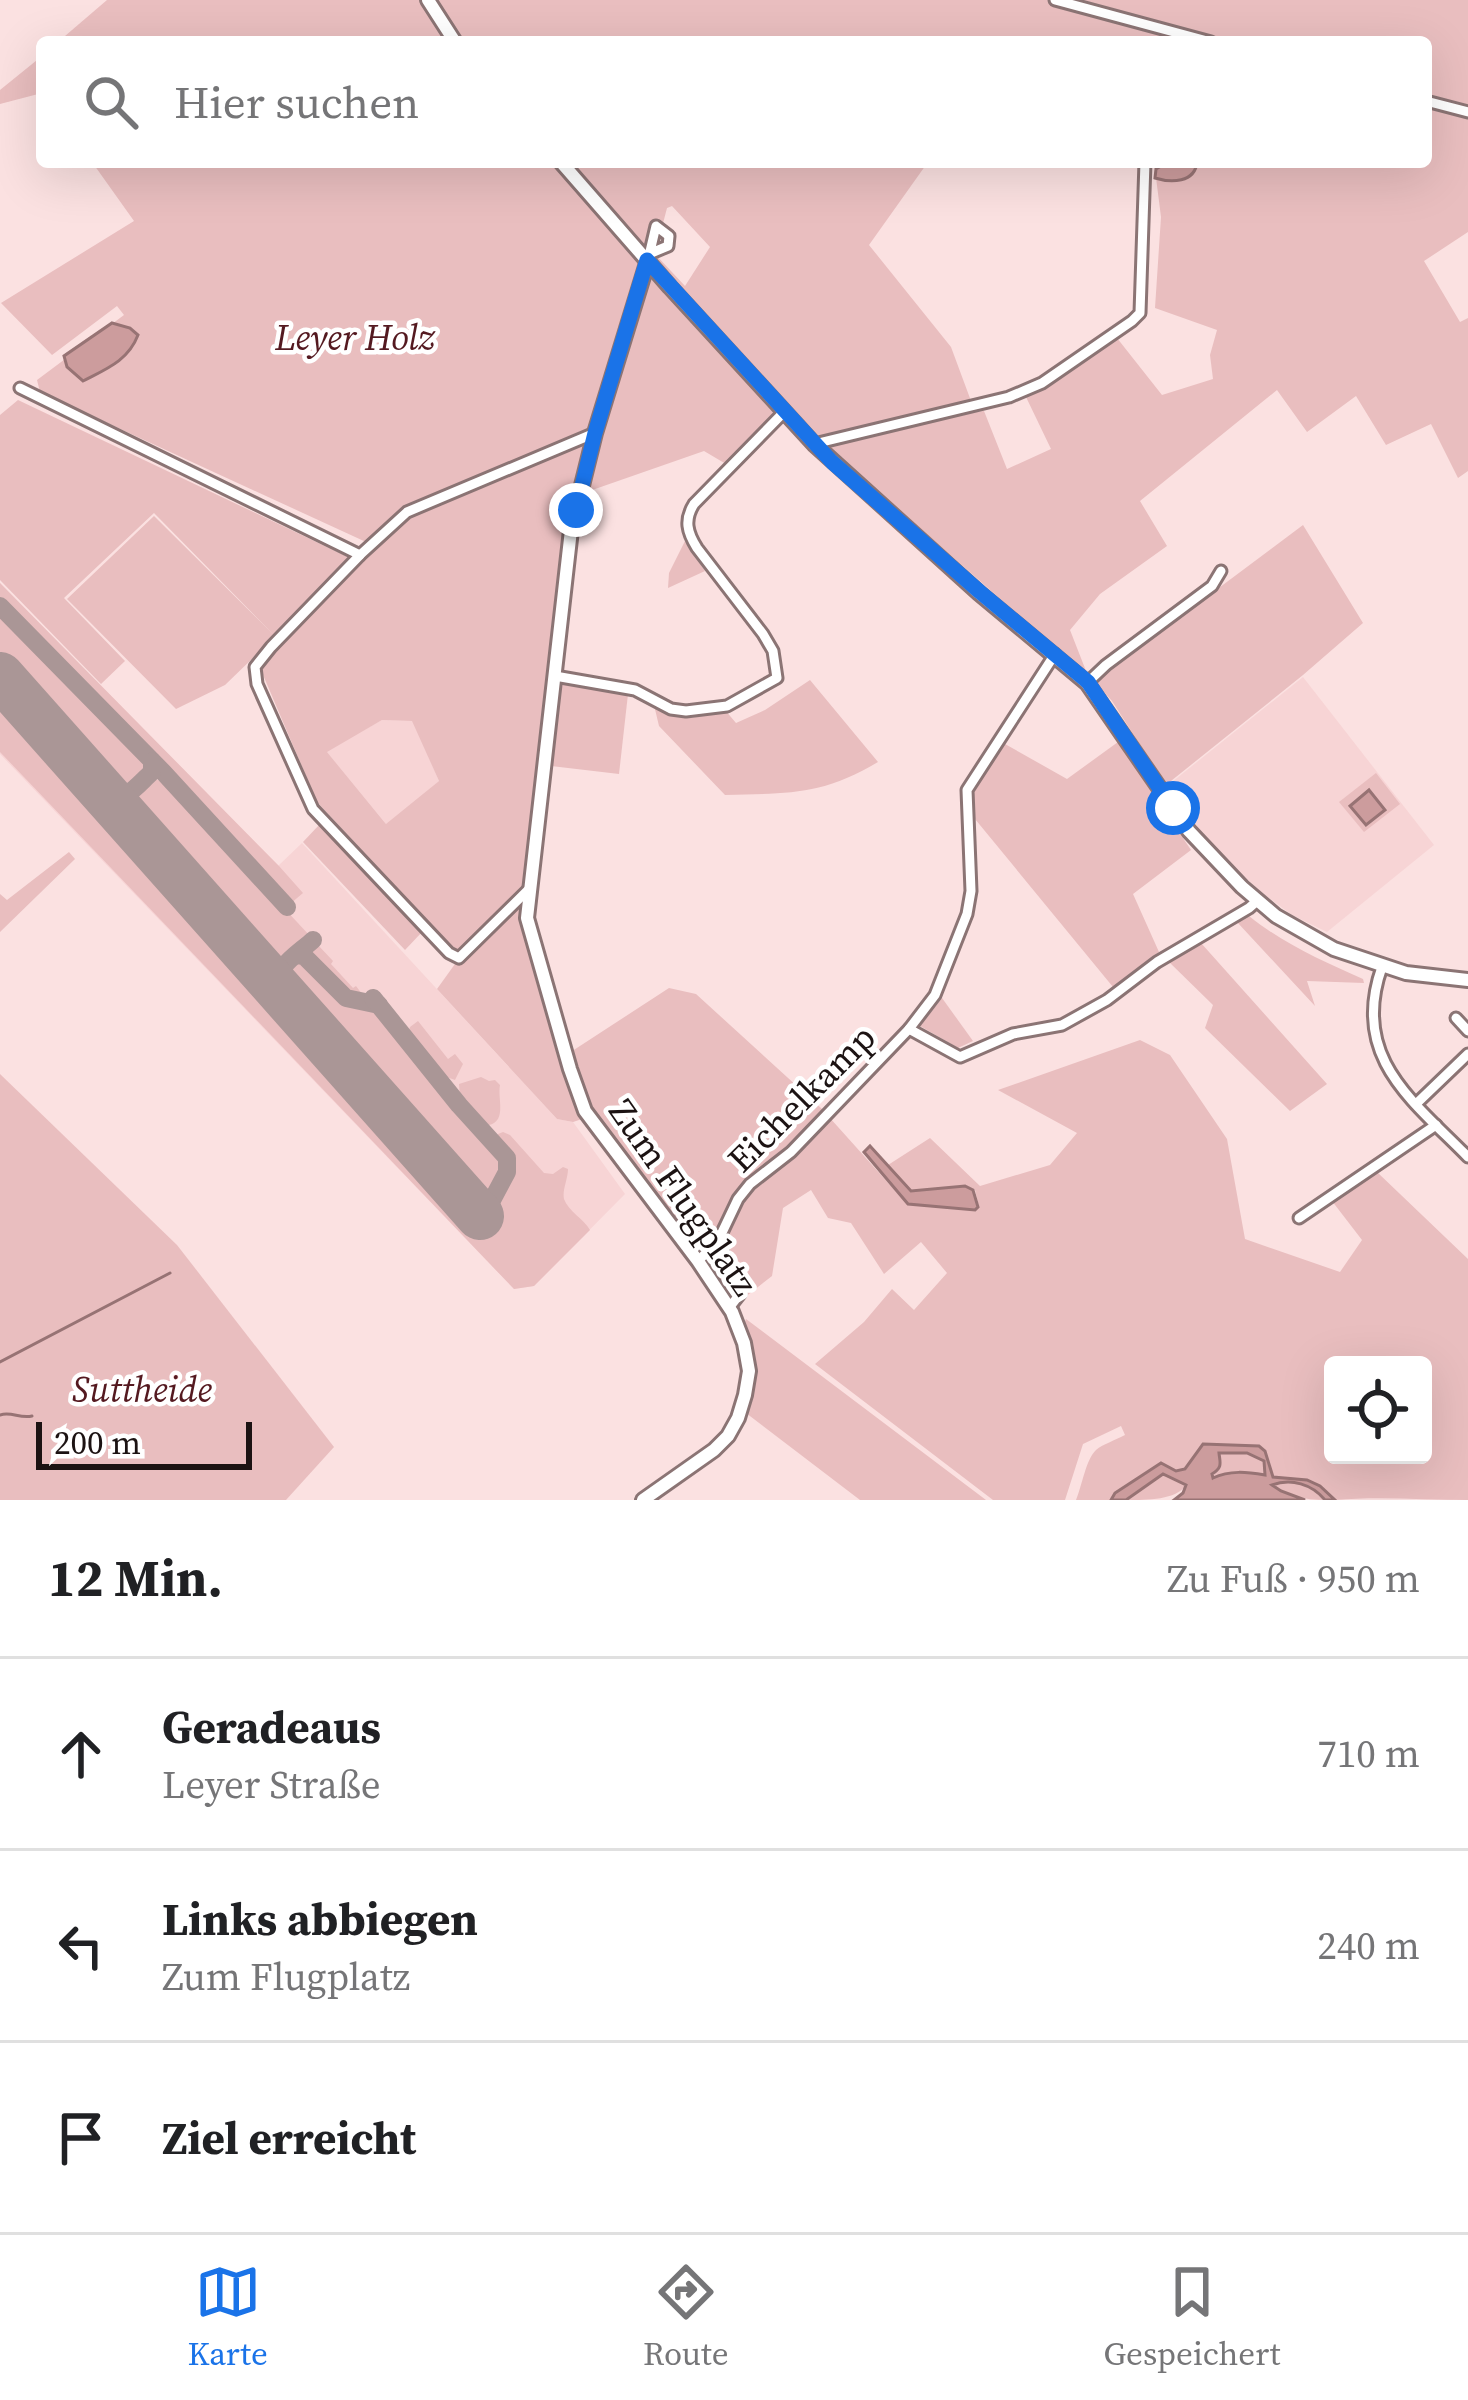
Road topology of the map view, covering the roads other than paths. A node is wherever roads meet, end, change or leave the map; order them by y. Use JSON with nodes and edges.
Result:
{"nodes":[{"id":1,"x":1055,"y":0,"type":"edge"},
{"id":2,"x":434,"y":1,"type":"edge"},
{"id":3,"x":452,"y":36,"type":"edge"},
{"id":4,"x":1166,"y":36,"type":"edge"},
{"id":5,"x":1432,"y":103,"type":"edge"},
{"id":6,"x":1468,"y":112,"type":"edge"},
{"id":7,"x":566,"y":168,"type":"edge"},
{"id":8,"x":1145,"y":168,"type":"edge"},
{"id":9,"x":648,"y":257,"type":"junction"},
{"id":10,"x":20,"y":388,"type":"dead end"},
{"id":11,"x":785,"y":411,"type":"junction"},
{"id":12,"x":595,"y":433,"type":"junction"},
{"id":13,"x":814,"y":444,"type":"junction"},
{"id":14,"x":360,"y":555,"type":"junction"},
{"id":15,"x":1221,"y":572,"type":"dead end"},
{"id":16,"x":1055,"y":654,"type":"junction"},
{"id":17,"x":554,"y":676,"type":"junction"},
{"id":18,"x":1088,"y":682,"type":"junction"},
{"id":19,"x":655,"y":690,"type":"dead end"},
{"id":20,"x":641,"y":693,"type":"junction"},
{"id":21,"x":530,"y":888,"type":"junction"},
{"id":22,"x":1257,"y":901,"type":"junction"},
{"id":23,"x":1382,"y":967,"type":"junction"},
{"id":24,"x":1468,"y":980,"type":"edge"},
{"id":25,"x":1456,"y":1018,"type":"dead end"},
{"id":26,"x":909,"y":1029,"type":"junction"},
{"id":27,"x":1468,"y":1031,"type":"edge"},
{"id":28,"x":1468,"y":1054,"type":"edge"},
{"id":29,"x":1416,"y":1104,"type":"junction"},
{"id":30,"x":1436,"y":1125,"type":"junction"},
{"id":31,"x":1468,"y":1157,"type":"edge"},
{"id":32,"x":1299,"y":1217,"type":"dead end"},
{"id":33,"x":718,"y":1241,"type":"junction"},
{"id":34,"x":698,"y":1261,"type":"junction"},
{"id":35,"x":728,"y":1308,"type":"junction"},
{"id":36,"x":644,"y":1500,"type":"edge"}],
"edges":[{"from":1,"to":4,"type":"street"},
{"from":2,"to":3,"type":"street"},
{"from":5,"to":6,"type":"street"},
{"from":7,"to":9,"type":"street"},
{"from":8,"to":13,"type":"street"},
{"from":9,"to":11,"type":"street"},
{"from":9,"to":12,"type":"street","name":"Zum Flugplatz"},
{"from":10,"to":14,"type":"street"},
{"from":11,"to":13,"type":"street"},
{"from":11,"to":20,"type":"street"},
{"from":12,"to":14,"type":"street"},
{"from":12,"to":17,"type":"street","name":"Zum Flugplatz"},
{"from":13,"to":16,"type":"street"},
{"from":14,"to":21,"type":"street"},
{"from":15,"to":18,"type":"street"},
{"from":16,"to":18,"type":"street"},
{"from":16,"to":26,"type":"street"},
{"from":17,"to":20,"type":"street"},
{"from":17,"to":21,"type":"street","name":"Zum Flugplatz"},
{"from":18,"to":22,"type":"street"},
{"from":19,"to":20,"type":"street"},
{"from":21,"to":34,"type":"street","name":"Zum Flugplatz"},
{"from":22,"to":23,"type":"street"},
{"from":22,"to":26,"type":"street","name":"Eichelkamp"},
{"from":23,"to":24,"type":"street"},
{"from":23,"to":29,"type":"street"},
{"from":25,"to":27,"type":"street"},
{"from":26,"to":33,"type":"street","name":"Eichelkamp"},
{"from":28,"to":29,"type":"street"},
{"from":29,"to":30,"type":"street"},
{"from":30,"to":31,"type":"street"},
{"from":30,"to":32,"type":"street"},
{"from":33,"to":34,"type":"street","name":"Eichelkamp"},
{"from":33,"to":35,"type":"street"},
{"from":34,"to":35,"type":"street","name":"Zum Flugplatz"},
{"from":35,"to":36,"type":"street","name":"Zum Flugplatz"}]}
